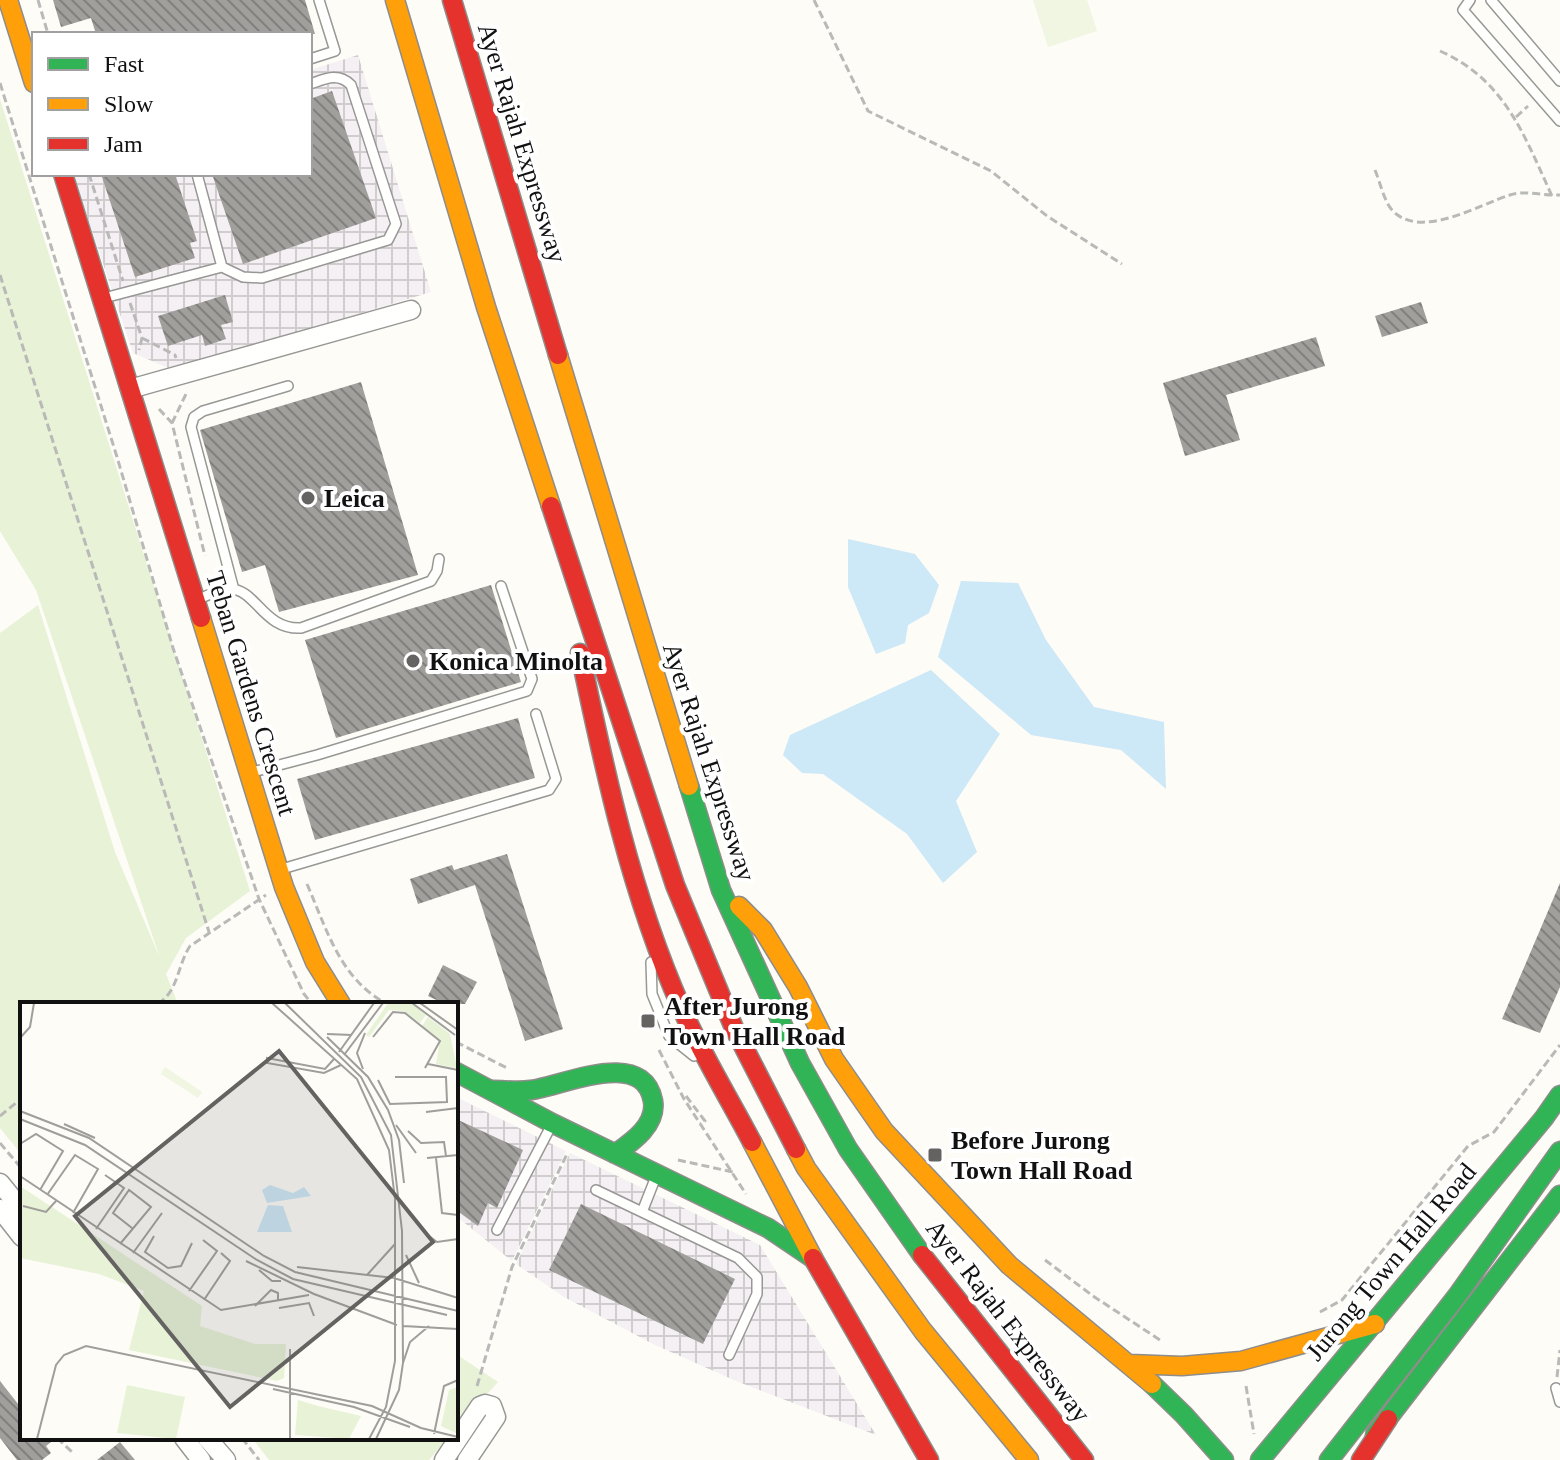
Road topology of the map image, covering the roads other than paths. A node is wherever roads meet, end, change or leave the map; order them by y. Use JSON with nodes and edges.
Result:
{"nodes":[{"id":1,"x":8,"y":0,"type":"edge"},
{"id":2,"x":319,"y":0,"type":"edge"},
{"id":3,"x":395,"y":0,"type":"edge"},
{"id":4,"x":452,"y":0,"type":"edge"},
{"id":5,"x":1470,"y":0,"type":"edge"},
{"id":6,"x":1491,"y":0,"type":"edge"},
{"id":7,"x":312,"y":58,"type":"edge"},
{"id":8,"x":32,"y":77,"type":"edge"},
{"id":9,"x":1560,"y":81,"type":"edge"},
{"id":10,"x":312,"y":83,"type":"edge"},
{"id":11,"x":1560,"y":121,"type":"edge"},
{"id":12,"x":64,"y":176,"type":"edge"},
{"id":13,"x":198,"y":176,"type":"edge"},
{"id":14,"x":222,"y":267,"type":"junction"},
{"id":15,"x":102,"y":299,"type":"junction"},
{"id":16,"x":411,"y":310,"type":"dead end"},
{"id":17,"x":138,"y":386,"type":"junction"},
{"id":18,"x":288,"y":386,"type":"dead end"},
{"id":19,"x":549,"y":501,"type":"junction"},
{"id":20,"x":439,"y":559,"type":"dead end"},
{"id":21,"x":501,"y":586,"type":"dead end"},
{"id":22,"x":234,"y":590,"type":"junction"},
{"id":23,"x":195,"y":601,"type":"junction"},
{"id":24,"x":536,"y":714,"type":"dead end"},
{"id":25,"x":248,"y":773,"type":"junction"},
{"id":26,"x":281,"y":878,"type":"junction"},
{"id":27,"x":721,"y":890,"type":"junction"},
{"id":28,"x":339,"y":1002,"type":"edge"},
{"id":29,"x":458,"y":1073,"type":"edge"},
{"id":30,"x":491,"y":1091,"type":"junction"},
{"id":31,"x":1560,"y":1095,"type":"edge"},
{"id":32,"x":552,"y":1123,"type":"junction"},
{"id":33,"x":884,"y":1131,"type":"junction"},
{"id":34,"x":909,"y":1140,"type":"dead end"},
{"id":35,"x":1560,"y":1151,"type":"edge"},
{"id":36,"x":615,"y":1154,"type":"junction"},
{"id":37,"x":657,"y":1174,"type":"junction"},
{"id":38,"x":0,"y":1183,"type":"edge"},
{"id":39,"x":596,"y":1190,"type":"dead end"},
{"id":40,"x":1560,"y":1195,"type":"edge"},
{"id":41,"x":20,"y":1208,"type":"edge"},
{"id":42,"x":0,"y":1209,"type":"edge"},
{"id":43,"x":642,"y":1212,"type":"junction"},
{"id":44,"x":982,"y":1219,"type":"dead end"},
{"id":45,"x":497,"y":1230,"type":"dead end"},
{"id":46,"x":20,"y":1234,"type":"edge"},
{"id":47,"x":813,"y":1258,"type":"junction"},
{"id":48,"x":1009,"y":1265,"type":"junction"},
{"id":49,"x":1375,"y":1324,"type":"junction"},
{"id":50,"x":729,"y":1355,"type":"dead end"},
{"id":51,"x":1130,"y":1364,"type":"junction"},
{"id":52,"x":1556,"y":1388,"type":"road end"},
{"id":53,"x":1560,"y":1402,"type":"edge"},
{"id":54,"x":1388,"y":1419,"type":"junction"},
{"id":55,"x":458,"y":1439,"type":"edge"},
{"id":56,"x":186,"y":1440,"type":"edge"},
{"id":57,"x":209,"y":1440,"type":"edge"},
{"id":58,"x":457,"y":1440,"type":"edge"},
{"id":59,"x":201,"y":1460,"type":"edge"},
{"id":60,"x":226,"y":1460,"type":"edge"},
{"id":61,"x":444,"y":1460,"type":"edge"},
{"id":62,"x":467,"y":1460,"type":"edge"},
{"id":63,"x":929,"y":1460,"type":"edge"},
{"id":64,"x":1029,"y":1460,"type":"edge"},
{"id":65,"x":1084,"y":1460,"type":"edge"},
{"id":66,"x":1224,"y":1460,"type":"edge"},
{"id":67,"x":1260,"y":1460,"type":"edge"},
{"id":68,"x":1329,"y":1460,"type":"edge"},
{"id":69,"x":1354,"y":1460,"type":"edge"},
{"id":70,"x":1361,"y":1460,"type":"edge"}],
"edges":[{"from":1,"to":8,"type":"main road"},
{"from":2,"to":7,"type":"lane"},
{"from":3,"to":19,"type":"main road"},
{"from":4,"to":27,"type":"main road","name":"Ayer Rajah Expressway"},
{"from":5,"to":11,"type":"lane"},
{"from":6,"to":9,"type":"lane"},
{"from":10,"to":14,"type":"lane"},
{"from":12,"to":15,"type":"main road","name":"Teban Gardens Crescent"},
{"from":13,"to":14,"type":"lane"},
{"from":14,"to":15,"type":"lane"},
{"from":15,"to":17,"type":"main road","name":"Teban Gardens Crescent"},
{"from":16,"to":17,"type":"street"},
{"from":17,"to":23,"type":"main road","name":"Teban Gardens Crescent"},
{"from":18,"to":22,"type":"lane"},
{"from":19,"to":47,"type":"main road"},
{"from":19,"to":64,"type":"main road"},
{"from":20,"to":22,"type":"lane"},
{"from":21,"to":25,"type":"lane"},
{"from":22,"to":23,"type":"lane"},
{"from":23,"to":25,"type":"main road","name":"Teban Gardens Crescent"},
{"from":24,"to":26,"type":"lane"},
{"from":25,"to":26,"type":"main road","name":"Teban Gardens Crescent"},
{"from":26,"to":28,"type":"main road","name":"Teban Gardens Crescent"},
{"from":27,"to":33,"type":"main road"},
{"from":27,"to":65,"type":"main road","name":"Ayer Rajah Expressway"},
{"from":29,"to":30,"type":"main road"},
{"from":30,"to":32,"type":"main road"},
{"from":30,"to":36,"type":"main road"},
{"from":31,"to":49,"type":"main road","name":"Jurong Town Hall Road"},
{"from":32,"to":36,"type":"main road"},
{"from":32,"to":45,"type":"lane"},
{"from":33,"to":34,"type":"lane"},
{"from":33,"to":48,"type":"main road"},
{"from":35,"to":68,"type":"main road"},
{"from":36,"to":37,"type":"main road"},
{"from":37,"to":43,"type":"lane"},
{"from":37,"to":47,"type":"main road"},
{"from":38,"to":41,"type":"street"},
{"from":39,"to":43,"type":"lane"},
{"from":40,"to":54,"type":"main road"},
{"from":42,"to":46,"type":"street"},
{"from":43,"to":50,"type":"lane"},
{"from":44,"to":48,"type":"lane"},
{"from":47,"to":63,"type":"main road"},
{"from":48,"to":51,"type":"main road"},
{"from":49,"to":51,"type":"main road"},
{"from":49,"to":67,"type":"main road","name":"Jurong Town Hall Road"},
{"from":51,"to":66,"type":"main road"},
{"from":52,"to":53,"type":"lane"},
{"from":54,"to":69,"type":"main road"},
{"from":54,"to":70,"type":"main road"},
{"from":55,"to":62,"type":"street"},
{"from":56,"to":59,"type":"street"},
{"from":57,"to":60,"type":"street"},
{"from":58,"to":61,"type":"street"}]}
